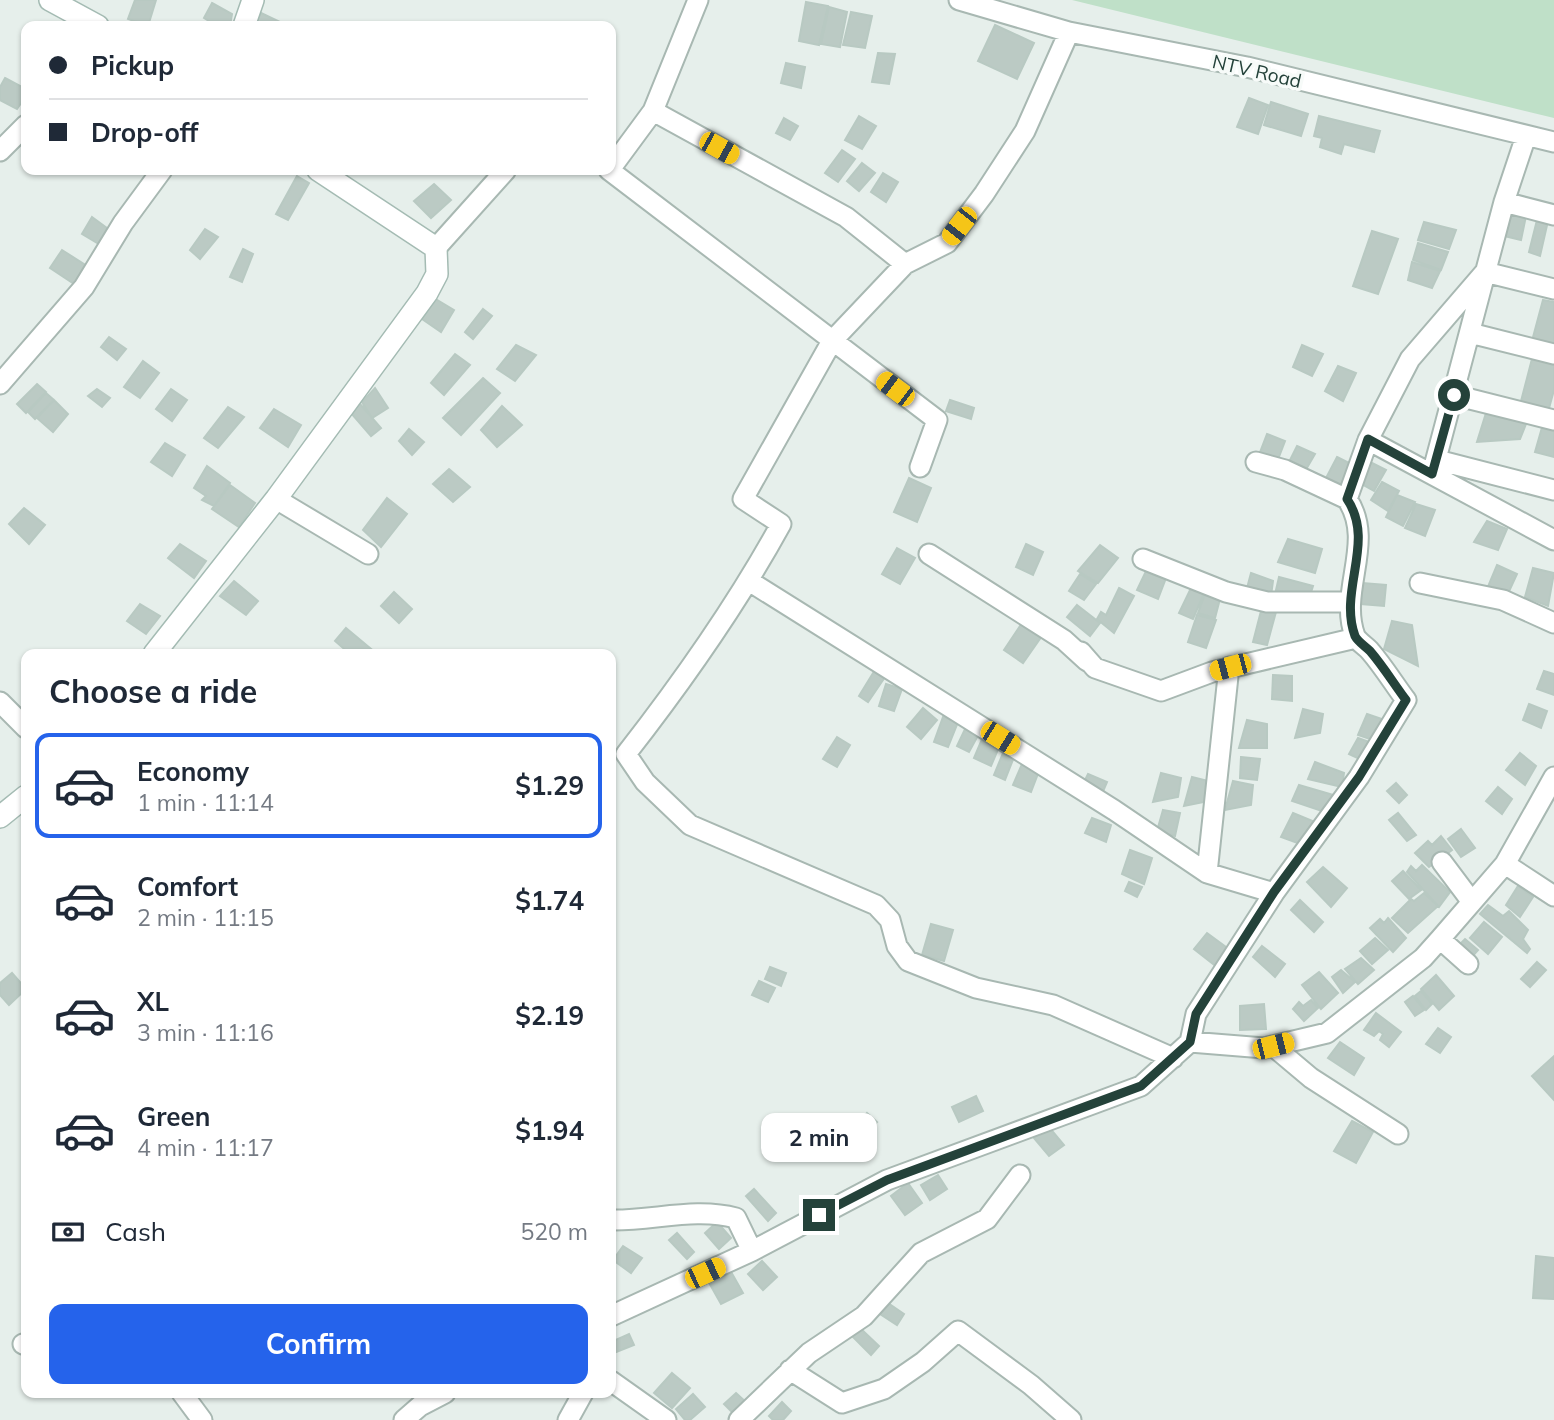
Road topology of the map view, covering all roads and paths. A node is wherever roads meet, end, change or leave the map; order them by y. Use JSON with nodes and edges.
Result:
{"nodes":[{"id":1,"x":50,"y":0,"type":"edge"},
{"id":2,"x":253,"y":0,"type":"edge"},
{"id":3,"x":698,"y":0,"type":"edge"},
{"id":4,"x":959,"y":0,"type":"edge"},
{"id":5,"x":89,"y":21,"type":"edge"},
{"id":6,"x":246,"y":21,"type":"edge"},
{"id":7,"x":1069,"y":33,"type":"junction"},
{"id":8,"x":653,"y":111,"type":"junction"},
{"id":9,"x":21,"y":130,"type":"edge"},
{"id":10,"x":1526,"y":136,"type":"junction"},
{"id":11,"x":1554,"y":142,"type":"edge"},
{"id":12,"x":0,"y":152,"type":"edge"},
{"id":13,"x":616,"y":160,"type":"edge"},
{"id":14,"x":616,"y":174,"type":"edge"},
{"id":15,"x":158,"y":175,"type":"edge"},
{"id":16,"x":326,"y":175,"type":"edge"},
{"id":17,"x":502,"y":175,"type":"edge"},
{"id":18,"x":1504,"y":202,"type":"junction"},
{"id":19,"x":1554,"y":215,"type":"edge"},
{"id":20,"x":436,"y":248,"type":"junction"},
{"id":21,"x":905,"y":264,"type":"junction"},
{"id":22,"x":1485,"y":272,"type":"junction"},
{"id":23,"x":1554,"y":289,"type":"edge"},
{"id":24,"x":1470,"y":333,"type":"junction"},
{"id":25,"x":832,"y":341,"type":"junction"},
{"id":26,"x":1554,"y":354,"type":"edge"},
{"id":27,"x":0,"y":384,"type":"edge"},
{"id":28,"x":1454,"y":395,"type":"junction"},
{"id":29,"x":1554,"y":419,"type":"edge"},
{"id":30,"x":1368,"y":439,"type":"junction"},
{"id":31,"x":1256,"y":462,"type":"dead end"},
{"id":32,"x":920,"y":467,"type":"dead end"},
{"id":33,"x":1435,"y":467,"type":"junction"},
{"id":34,"x":1554,"y":490,"type":"edge"},
{"id":35,"x":276,"y":499,"type":"junction"},
{"id":36,"x":1347,"y":499,"type":"junction"},
{"id":37,"x":1554,"y":540,"type":"edge"},
{"id":38,"x":368,"y":554,"type":"dead end"},
{"id":39,"x":929,"y":554,"type":"dead end"},
{"id":40,"x":1143,"y":559,"type":"dead end"},
{"id":41,"x":750,"y":581,"type":"junction"},
{"id":42,"x":1420,"y":583,"type":"dead end"},
{"id":43,"x":1349,"y":601,"type":"junction"},
{"id":44,"x":1554,"y":623,"type":"edge"},
{"id":45,"x":1356,"y":638,"type":"junction"},
{"id":46,"x":158,"y":649,"type":"edge"},
{"id":47,"x":1081,"y":652,"type":"dead end"},
{"id":48,"x":1230,"y":667,"type":"junction"},
{"id":49,"x":1095,"y":668,"type":"junction"},
{"id":50,"x":0,"y":702,"type":"edge"},
{"id":51,"x":21,"y":724,"type":"edge"},
{"id":52,"x":1554,"y":777,"type":"edge"},
{"id":53,"x":21,"y":800,"type":"edge"},
{"id":54,"x":1,"y":815,"type":"edge"},
{"id":55,"x":1442,"y":862,"type":"dead end"},
{"id":56,"x":1505,"y":864,"type":"junction"},
{"id":57,"x":1207,"y":873,"type":"junction"},
{"id":58,"x":1274,"y":892,"type":"junction"},
{"id":59,"x":1554,"y":895,"type":"edge"},
{"id":60,"x":1472,"y":902,"type":"junction"},
{"id":61,"x":1440,"y":939,"type":"junction"},
{"id":62,"x":1468,"y":964,"type":"dead end"},
{"id":63,"x":1190,"y":1042,"type":"junction"},
{"id":64,"x":1273,"y":1046,"type":"junction"},
{"id":65,"x":1173,"y":1058,"type":"junction"},
{"id":66,"x":1398,"y":1134,"type":"dead end"},
{"id":67,"x":1020,"y":1175,"type":"dead end"},
{"id":68,"x":616,"y":1220,"type":"edge"},
{"id":69,"x":752,"y":1251,"type":"junction"},
{"id":70,"x":616,"y":1314,"type":"edge"},
{"id":71,"x":790,"y":1370,"type":"junction"},
{"id":72,"x":616,"y":1385,"type":"edge"},
{"id":73,"x":186,"y":1398,"type":"edge"},
{"id":74,"x":435,"y":1398,"type":"edge"},
{"id":75,"x":580,"y":1398,"type":"edge"},
{"id":76,"x":843,"y":1412,"type":"edge"},
{"id":77,"x":202,"y":1420,"type":"edge"},
{"id":78,"x":404,"y":1420,"type":"edge"},
{"id":79,"x":568,"y":1420,"type":"edge"},
{"id":80,"x":666,"y":1420,"type":"edge"},
{"id":81,"x":739,"y":1420,"type":"edge"},
{"id":82,"x":1071,"y":1420,"type":"edge"}],
"edges":[{"from":1,"to":5,"type":"street"},
{"from":2,"to":6,"type":"street"},
{"from":3,"to":8,"type":"street"},
{"from":4,"to":7,"type":"street","name":"NTV Road"},
{"from":7,"to":10,"type":"street","name":"NTV Road"},
{"from":7,"to":21,"type":"street"},
{"from":8,"to":13,"type":"street"},
{"from":8,"to":21,"type":"street"},
{"from":9,"to":12,"type":"street"},
{"from":10,"to":11,"type":"street","name":"NTV Road"},
{"from":10,"to":18,"type":"street"},
{"from":14,"to":25,"type":"street"},
{"from":15,"to":27,"type":"street"},
{"from":16,"to":20,"type":"street"},
{"from":17,"to":20,"type":"street"},
{"from":18,"to":19,"type":"street"},
{"from":18,"to":22,"type":"street"},
{"from":20,"to":35,"type":"street"},
{"from":21,"to":25,"type":"street"},
{"from":22,"to":23,"type":"street"},
{"from":22,"to":24,"type":"street"},
{"from":22,"to":30,"type":"street"},
{"from":24,"to":26,"type":"street"},
{"from":24,"to":28,"type":"street"},
{"from":25,"to":32,"type":"street"},
{"from":25,"to":41,"type":"street"},
{"from":28,"to":29,"type":"street"},
{"from":28,"to":33,"type":"street"},
{"from":30,"to":33,"type":"street"},
{"from":30,"to":36,"type":"street"},
{"from":31,"to":36,"type":"street"},
{"from":33,"to":34,"type":"street"},
{"from":33,"to":37,"type":"street"},
{"from":35,"to":38,"type":"street"},
{"from":35,"to":46,"type":"street"},
{"from":36,"to":43,"type":"street"},
{"from":39,"to":49,"type":"street"},
{"from":40,"to":43,"type":"street"},
{"from":41,"to":57,"type":"street"},
{"from":41,"to":65,"type":"street"},
{"from":42,"to":44,"type":"street"},
{"from":43,"to":45,"type":"street"},
{"from":45,"to":48,"type":"street"},
{"from":45,"to":58,"type":"street"},
{"from":47,"to":49,"type":"street"},
{"from":48,"to":49,"type":"street"},
{"from":48,"to":57,"type":"street"},
{"from":50,"to":51,"type":"street"},
{"from":52,"to":56,"type":"street"},
{"from":53,"to":54,"type":"street"},
{"from":55,"to":60,"type":"street"},
{"from":56,"to":59,"type":"street"},
{"from":56,"to":60,"type":"street"},
{"from":57,"to":58,"type":"street"},
{"from":58,"to":63,"type":"street"},
{"from":60,"to":61,"type":"street"},
{"from":61,"to":62,"type":"street"},
{"from":61,"to":64,"type":"street"},
{"from":63,"to":64,"type":"street"},
{"from":63,"to":65,"type":"street"},
{"from":64,"to":66,"type":"street"},
{"from":65,"to":69,"type":"street"},
{"from":67,"to":71,"type":"street"},
{"from":68,"to":69,"type":"street"},
{"from":69,"to":70,"type":"street"},
{"from":71,"to":76,"type":"street"},
{"from":71,"to":81,"type":"street"},
{"from":72,"to":80,"type":"street"},
{"from":73,"to":77,"type":"street"},
{"from":74,"to":78,"type":"street"},
{"from":75,"to":79,"type":"street"},
{"from":76,"to":82,"type":"street"}]}
